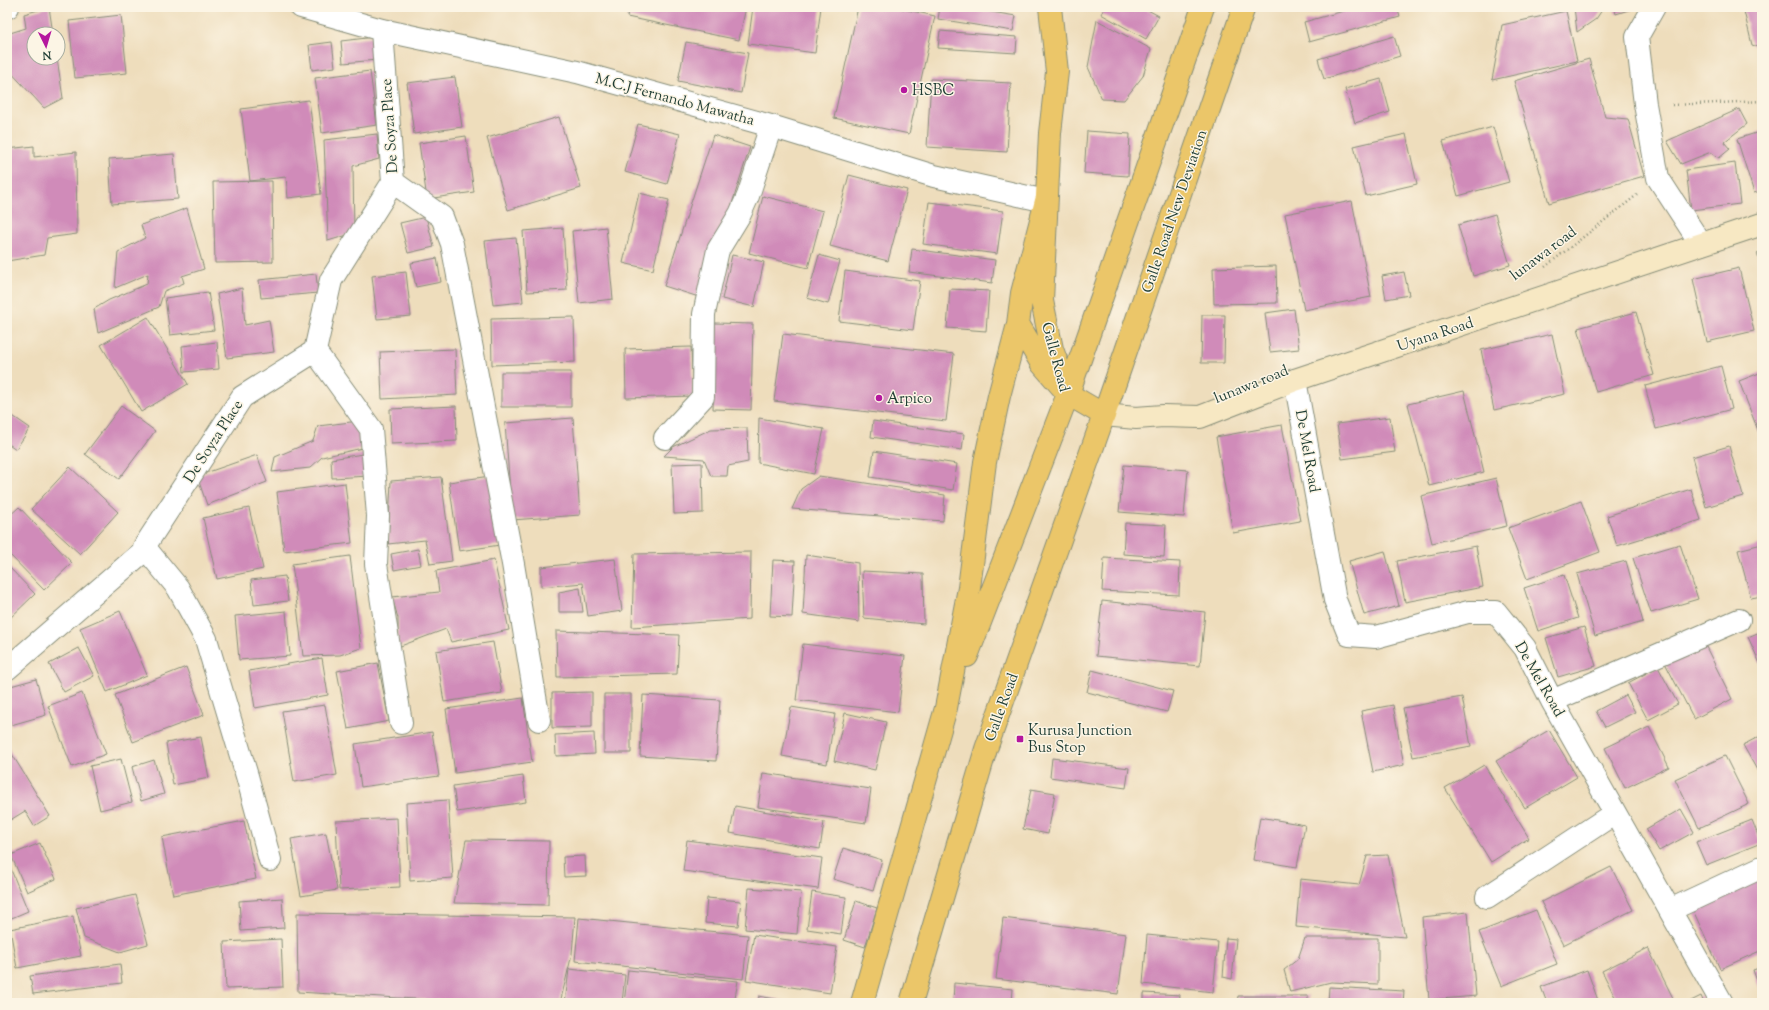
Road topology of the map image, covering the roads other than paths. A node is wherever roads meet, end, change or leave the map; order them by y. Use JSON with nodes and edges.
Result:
{"nodes":[{"id":1,"x":301,"y":7,"type":"edge"},
{"id":2,"x":1050,"y":7,"type":"edge"},
{"id":3,"x":1203,"y":7,"type":"edge"},
{"id":4,"x":1244,"y":7,"type":"edge"},
{"id":5,"x":1654,"y":7,"type":"edge"},
{"id":6,"x":382,"y":30,"type":"junction"},
{"id":7,"x":771,"y":126,"type":"junction"},
{"id":8,"x":393,"y":182,"type":"junction"},
{"id":9,"x":1046,"y":201,"type":"junction"},
{"id":10,"x":1762,"y":224,"type":"edge"},
{"id":11,"x":1701,"y":244,"type":"junction"},
{"id":12,"x":1018,"y":324,"type":"junction"},
{"id":13,"x":315,"y":351,"type":"junction"},
{"id":14,"x":1295,"y":380,"type":"junction"},
{"id":15,"x":1068,"y":394,"type":"junction"},
{"id":16,"x":1104,"y":415,"type":"junction"},
{"id":17,"x":665,"y":438,"type":"dead end"},
{"id":18,"x":146,"y":549,"type":"junction"},
{"id":19,"x":1739,"y":620,"type":"dead end"},
{"id":20,"x":7,"y":669,"type":"edge"},
{"id":21,"x":1552,"y":701,"type":"junction"},
{"id":22,"x":946,"y":708,"type":"junction"},
{"id":23,"x":539,"y":720,"type":"dead end"},
{"id":24,"x":401,"y":722,"type":"dead end"},
{"id":25,"x":1615,"y":813,"type":"junction"},
{"id":26,"x":270,"y":860,"type":"dead end"},
{"id":27,"x":1762,"y":867,"type":"edge"},
{"id":28,"x":1487,"y":896,"type":"dead end"},
{"id":29,"x":1670,"y":910,"type":"junction"},
{"id":30,"x":862,"y":1003,"type":"edge"},
{"id":31,"x":911,"y":1003,"type":"edge"},
{"id":32,"x":1722,"y":1003,"type":"edge"}],
"edges":[{"from":1,"to":6,"type":"street","name":"M.C.J Fernando Mawatha"},
{"from":2,"to":9,"type":"main road","name":"Galle Road"},
{"from":3,"to":15,"type":"main road"},
{"from":4,"to":16,"type":"main road","name":"Galle Road New Deviation"},
{"from":5,"to":11,"type":"street"},
{"from":6,"to":7,"type":"street","name":"M.C.J Fernando Mawatha"},
{"from":6,"to":8,"type":"street","name":"De Soyza Place"},
{"from":7,"to":9,"type":"street","name":"M.C.J Fernando Mawatha"},
{"from":7,"to":17,"type":"street"},
{"from":8,"to":13,"type":"street","name":"De Soyza Place"},
{"from":8,"to":23,"type":"street"},
{"from":9,"to":12,"type":"main road","name":"Galle Road"},
{"from":9,"to":15,"type":"main road","name":"Galle Road"},
{"from":10,"to":11,"type":"street","name":"Uyana Road"},
{"from":11,"to":14,"type":"street","name":"Uyana Road"},
{"from":12,"to":15,"type":"main road"},
{"from":12,"to":22,"type":"main road","name":"Galle Road"},
{"from":13,"to":18,"type":"street","name":"De Soyza Place"},
{"from":13,"to":24,"type":"street"},
{"from":14,"to":16,"type":"street","name":"Uyana Road"},
{"from":14,"to":21,"type":"street","name":"De Mel Road"},
{"from":15,"to":16,"type":"main road"},
{"from":15,"to":22,"type":"main road","name":"Galle Road"},
{"from":16,"to":31,"type":"main road","name":"Galle Road"},
{"from":18,"to":20,"type":"street","name":"De Soyza Place"},
{"from":18,"to":26,"type":"street"},
{"from":19,"to":21,"type":"street"},
{"from":21,"to":25,"type":"street","name":"De Mel Road"},
{"from":22,"to":30,"type":"main road","name":"Galle Road"},
{"from":25,"to":28,"type":"street"},
{"from":25,"to":29,"type":"street","name":"De Mel Road"},
{"from":27,"to":29,"type":"street"},
{"from":29,"to":32,"type":"street","name":"De Mel Road"}]}
